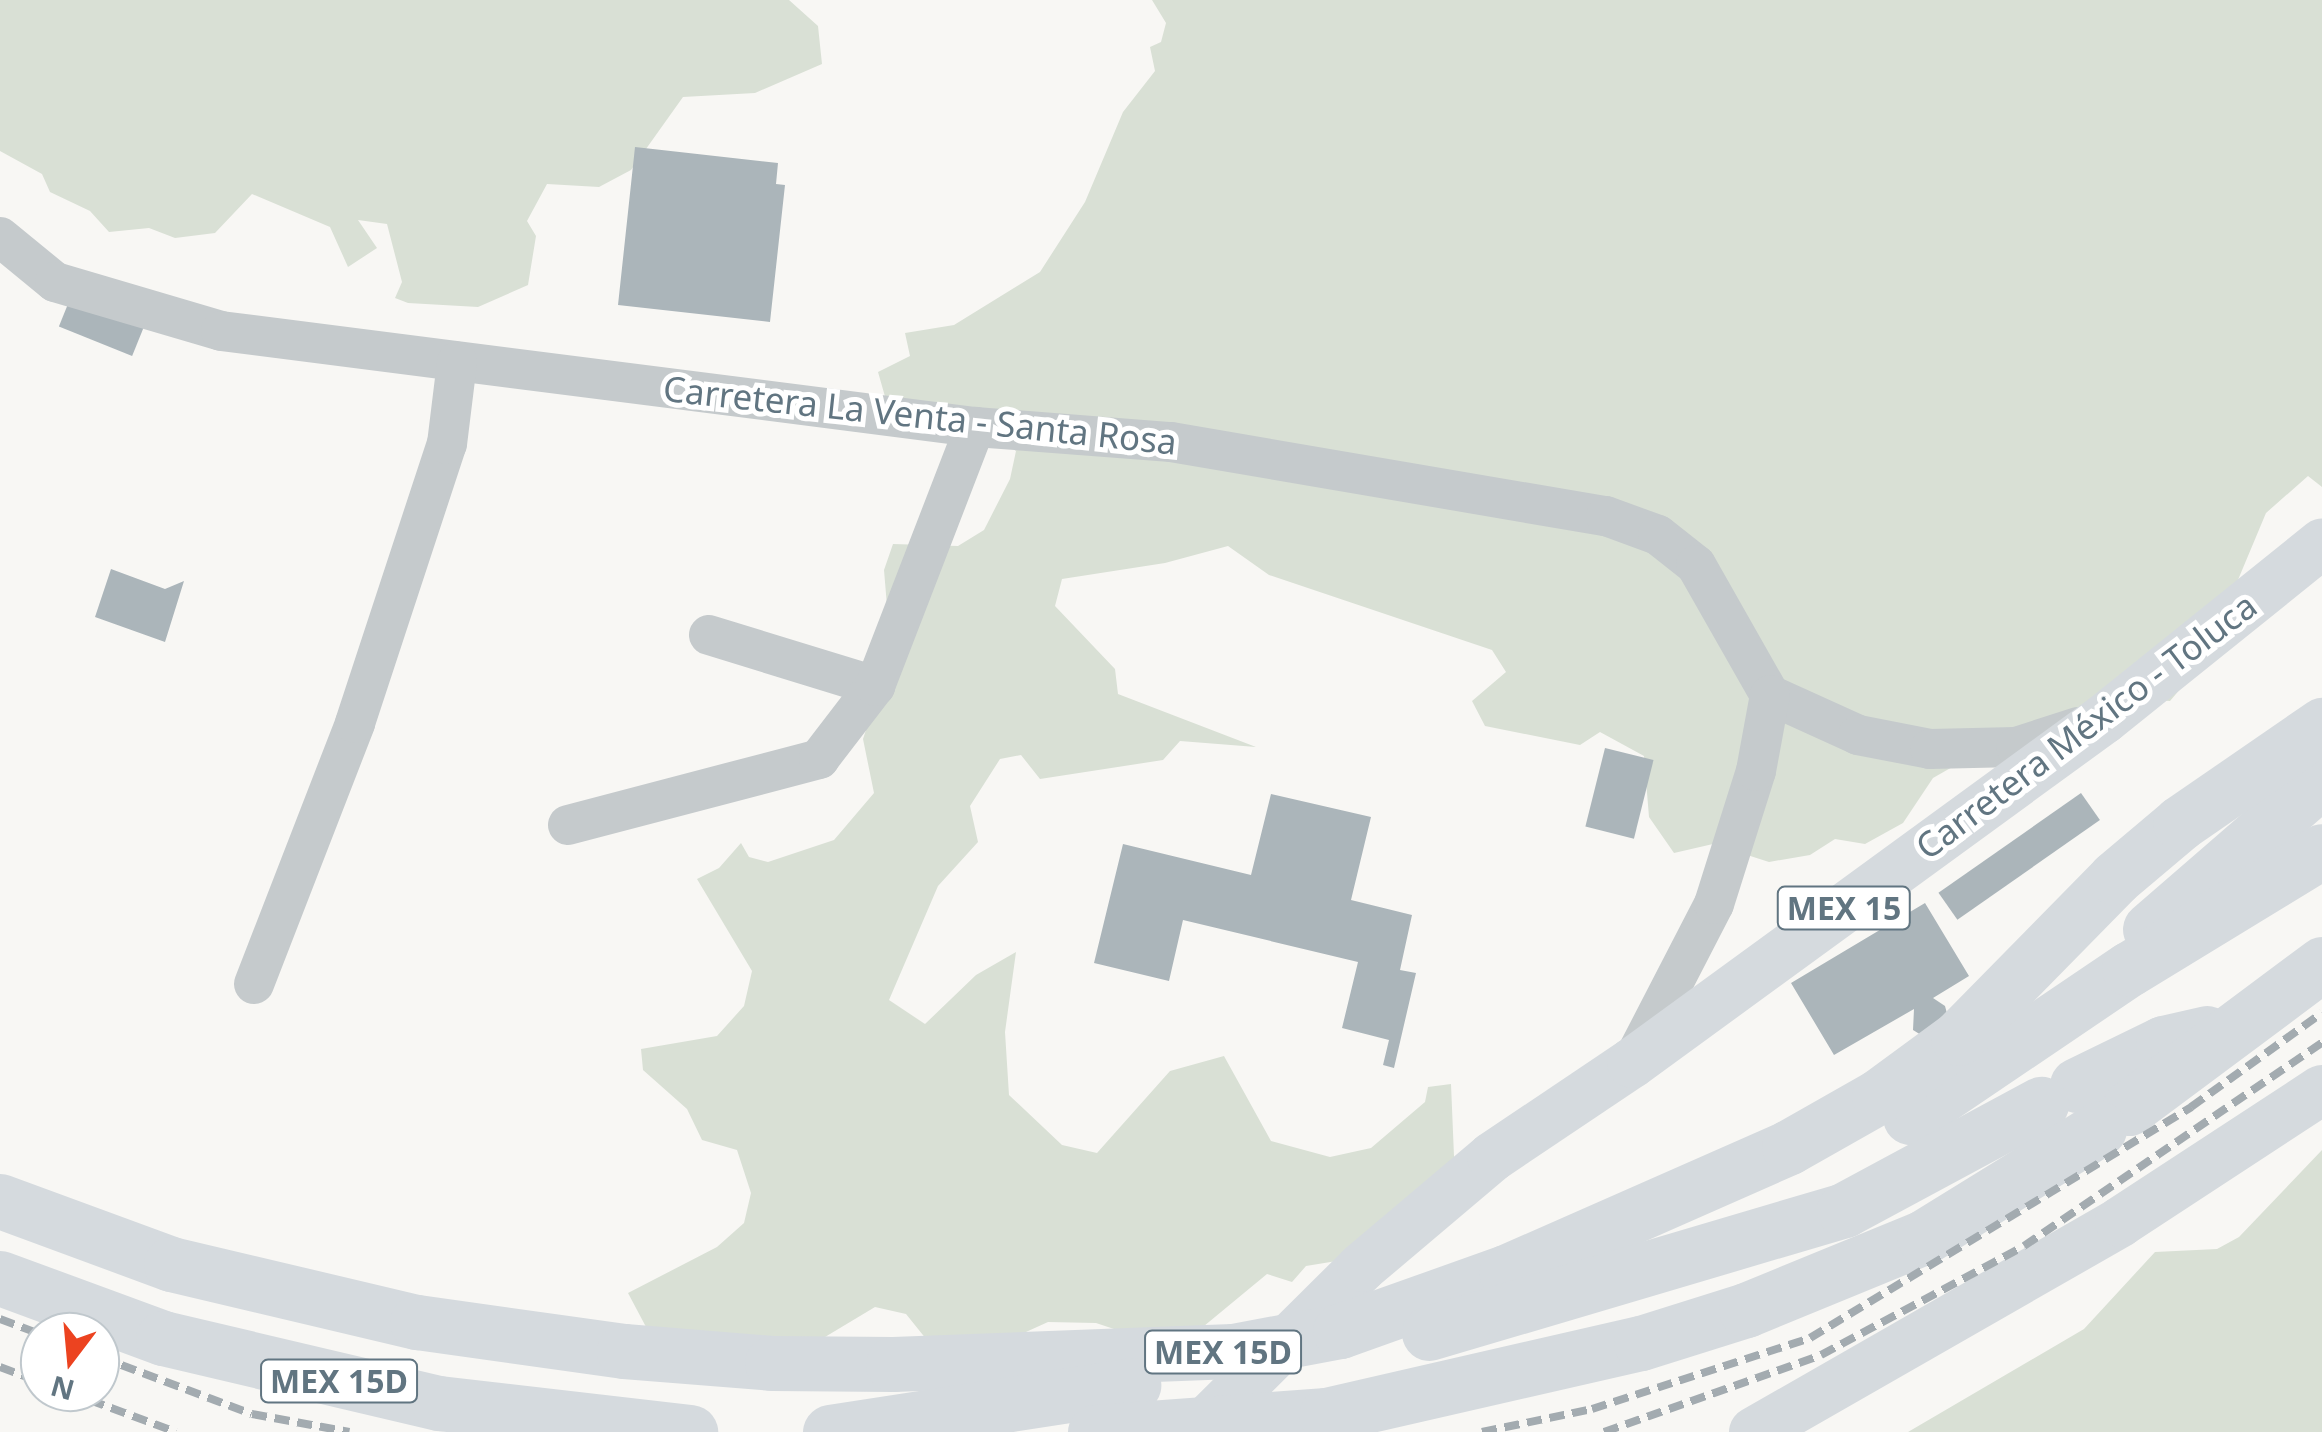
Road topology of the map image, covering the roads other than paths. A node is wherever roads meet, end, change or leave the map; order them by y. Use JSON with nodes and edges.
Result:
{"nodes":[{"id":1,"x":0,"y":237,"type":"edge"},
{"id":2,"x":457,"y":362,"type":"junction"},
{"id":3,"x":975,"y":427,"type":"junction"},
{"id":4,"x":2322,"y":544,"type":"edge"},
{"id":5,"x":709,"y":636,"type":"dead end"},
{"id":6,"x":875,"y":686,"type":"junction"},
{"id":7,"x":1770,"y":695,"type":"junction"},
{"id":8,"x":2322,"y":696,"type":"edge"},
{"id":9,"x":2104,"y":719,"type":"junction"},
{"id":10,"x":2310,"y":751,"type":"edge"},
{"id":11,"x":568,"y":825,"type":"dead end"},
{"id":12,"x":2322,"y":851,"type":"edge"},
{"id":13,"x":2322,"y":964,"type":"edge"},
{"id":14,"x":254,"y":984,"type":"dead end"},
{"id":15,"x":2049,"y":1023,"type":"junction"},
{"id":16,"x":1632,"y":1063,"type":"junction"},
{"id":17,"x":2322,"y":1090,"type":"edge"},
{"id":18,"x":2086,"y":1106,"type":"junction"},
{"id":19,"x":0,"y":1201,"type":"edge"},
{"id":20,"x":1653,"y":1268,"type":"junction"},
{"id":21,"x":0,"y":1278,"type":"edge"},
{"id":22,"x":312,"y":1375,"type":"junction"},
{"id":23,"x":428,"y":1432,"type":"edge"},
{"id":24,"x":690,"y":1432,"type":"edge"},
{"id":25,"x":830,"y":1432,"type":"edge"},
{"id":26,"x":1095,"y":1432,"type":"edge"},
{"id":27,"x":1196,"y":1432,"type":"edge"},
{"id":28,"x":1754,"y":1432,"type":"edge"}],
"edges":[{"from":1,"to":2,"type":"street","name":"Carretera La Venta - Santa Rosa"},
{"from":2,"to":3,"type":"street","name":"Carretera La Venta - Santa Rosa"},
{"from":2,"to":14,"type":"street"},
{"from":3,"to":6,"type":"street"},
{"from":3,"to":7,"type":"street","name":"Carretera La Venta - Santa Rosa"},
{"from":4,"to":9,"type":"main road","name":"Carretera México - Toluca","number":"MEX 15"},
{"from":5,"to":6,"type":"street"},
{"from":6,"to":11,"type":"street"},
{"from":7,"to":9,"type":"street"},
{"from":7,"to":16,"type":"street"},
{"from":8,"to":10,"type":"highway"},
{"from":9,"to":16,"type":"main road","name":"Carretera México - Toluca","number":"MEX 15"},
{"from":10,"to":15,"type":"highway"},
{"from":10,"to":19,"type":"highway","number":"MEX 15D"},
{"from":12,"to":15,"type":"highway"},
{"from":13,"to":18,"type":"highway"},
{"from":15,"to":20,"type":"highway"},
{"from":16,"to":27,"type":"main road","name":"Carretera México - Toluca","number":"MEX 15"},
{"from":17,"to":28,"type":"main road"},
{"from":18,"to":20,"type":"highway"},
{"from":18,"to":26,"type":"highway","number":"MEX 15D"},
{"from":20,"to":25,"type":"highway","number":"MEX 15D"},
{"from":21,"to":22,"type":"highway","number":"MEX 15D"},
{"from":22,"to":23,"type":"highway"},
{"from":22,"to":24,"type":"highway","number":"MEX 15D"}]}
